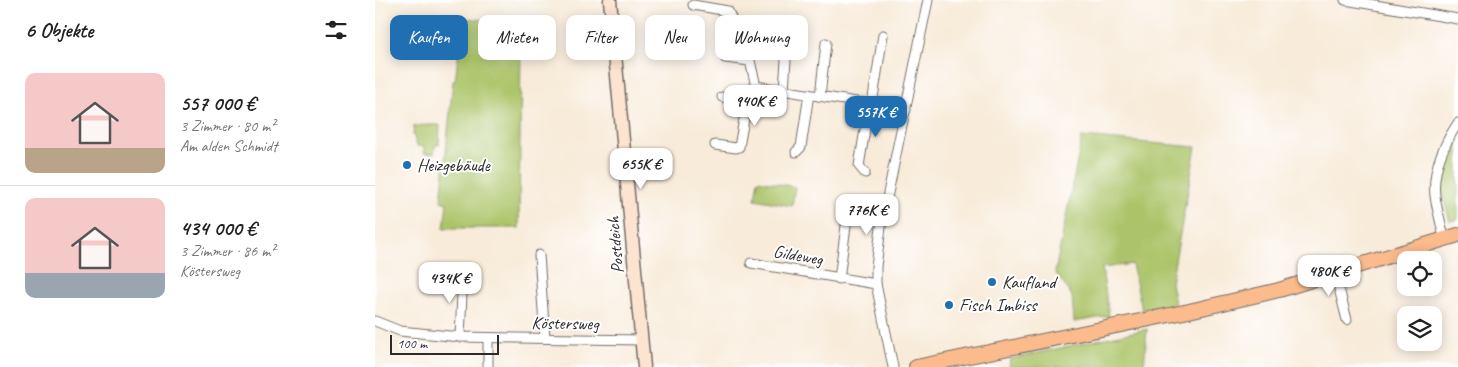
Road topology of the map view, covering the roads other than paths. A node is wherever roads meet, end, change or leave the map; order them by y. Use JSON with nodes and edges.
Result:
{"nodes":[{"id":1,"x":609,"y":0,"type":"edge"},
{"id":2,"x":928,"y":0,"type":"edge"},
{"id":3,"x":1345,"y":0,"type":"edge"},
{"id":4,"x":693,"y":5,"type":"dead end"},
{"id":5,"x":1458,"y":19,"type":"edge"},
{"id":6,"x":883,"y":35,"type":"dead end"},
{"id":7,"x":826,"y":43,"type":"dead end"},
{"id":8,"x":742,"y":60,"type":"edge"},
{"id":9,"x":786,"y":60,"type":"dead end"},
{"id":10,"x":750,"y":61,"type":"junction"},
{"id":11,"x":756,"y":86,"type":"junction"},
{"id":12,"x":783,"y":90,"type":"junction"},
{"id":13,"x":809,"y":94,"type":"junction"},
{"id":14,"x":820,"y":96,"type":"junction"},
{"id":15,"x":722,"y":97,"type":"dead end"},
{"id":16,"x":747,"y":101,"type":"junction"},
{"id":17,"x":872,"y":104,"type":"junction"},
{"id":18,"x":906,"y":110,"type":"junction"},
{"id":19,"x":1458,"y":123,"type":"edge"},
{"id":20,"x":715,"y":145,"type":"dead end"},
{"id":21,"x":797,"y":152,"type":"dead end"},
{"id":22,"x":865,"y":173,"type":"dead end"},
{"id":23,"x":885,"y":209,"type":"junction"},
{"id":24,"x":1458,"y":235,"type":"edge"},
{"id":25,"x":1444,"y":239,"type":"junction"},
{"id":26,"x":539,"y":255,"type":"dead end"},
{"id":27,"x":751,"y":263,"type":"dead end"},
{"id":28,"x":1334,"y":270,"type":"junction"},
{"id":29,"x":463,"y":273,"type":"dead end"},
{"id":30,"x":839,"y":278,"type":"junction"},
{"id":31,"x":876,"y":284,"type":"junction"},
{"id":32,"x":1347,"y":320,"type":"dead end"},
{"id":33,"x":375,"y":321,"type":"edge"},
{"id":34,"x":460,"y":337,"type":"junction"},
{"id":35,"x":488,"y":338,"type":"junction"},
{"id":36,"x":545,"y":338,"type":"junction"},
{"id":37,"x":641,"y":340,"type":"junction"},
{"id":38,"x":488,"y":367,"type":"edge"},
{"id":39,"x":644,"y":367,"type":"edge"},
{"id":40,"x":893,"y":367,"type":"edge"},
{"id":41,"x":916,"y":367,"type":"edge"}],
"edges":[{"from":1,"to":37,"type":"main road","name":"Postdeich"},
{"from":2,"to":18,"type":"street"},
{"from":3,"to":5,"type":"street"},
{"from":4,"to":10,"type":"street"},
{"from":6,"to":17,"type":"street"},
{"from":7,"to":14,"type":"street"},
{"from":8,"to":10,"type":"street"},
{"from":9,"to":12,"type":"street"},
{"from":10,"to":11,"type":"street"},
{"from":11,"to":12,"type":"street"},
{"from":11,"to":16,"type":"street"},
{"from":12,"to":13,"type":"street"},
{"from":13,"to":14,"type":"street"},
{"from":13,"to":21,"type":"street"},
{"from":14,"to":17,"type":"street"},
{"from":15,"to":16,"type":"street"},
{"from":16,"to":20,"type":"street"},
{"from":17,"to":18,"type":"street"},
{"from":17,"to":22,"type":"street"},
{"from":18,"to":23,"type":"street"},
{"from":19,"to":25,"type":"street"},
{"from":23,"to":30,"type":"street","name":"Gildeweg"},
{"from":23,"to":31,"type":"street"},
{"from":24,"to":25,"type":"main road"},
{"from":25,"to":28,"type":"main road"},
{"from":26,"to":36,"type":"street"},
{"from":27,"to":30,"type":"street","name":"Gildeweg"},
{"from":28,"to":32,"type":"street"},
{"from":28,"to":41,"type":"main road"},
{"from":29,"to":34,"type":"street"},
{"from":30,"to":31,"type":"street","name":"Gildeweg"},
{"from":31,"to":40,"type":"street"},
{"from":33,"to":34,"type":"street","name":"Köstersweg"},
{"from":34,"to":35,"type":"street","name":"Köstersweg"},
{"from":35,"to":36,"type":"street","name":"Köstersweg"},
{"from":35,"to":38,"type":"street"},
{"from":36,"to":37,"type":"street","name":"Köstersweg"},
{"from":37,"to":39,"type":"main road","name":"Postdeich"}]}
